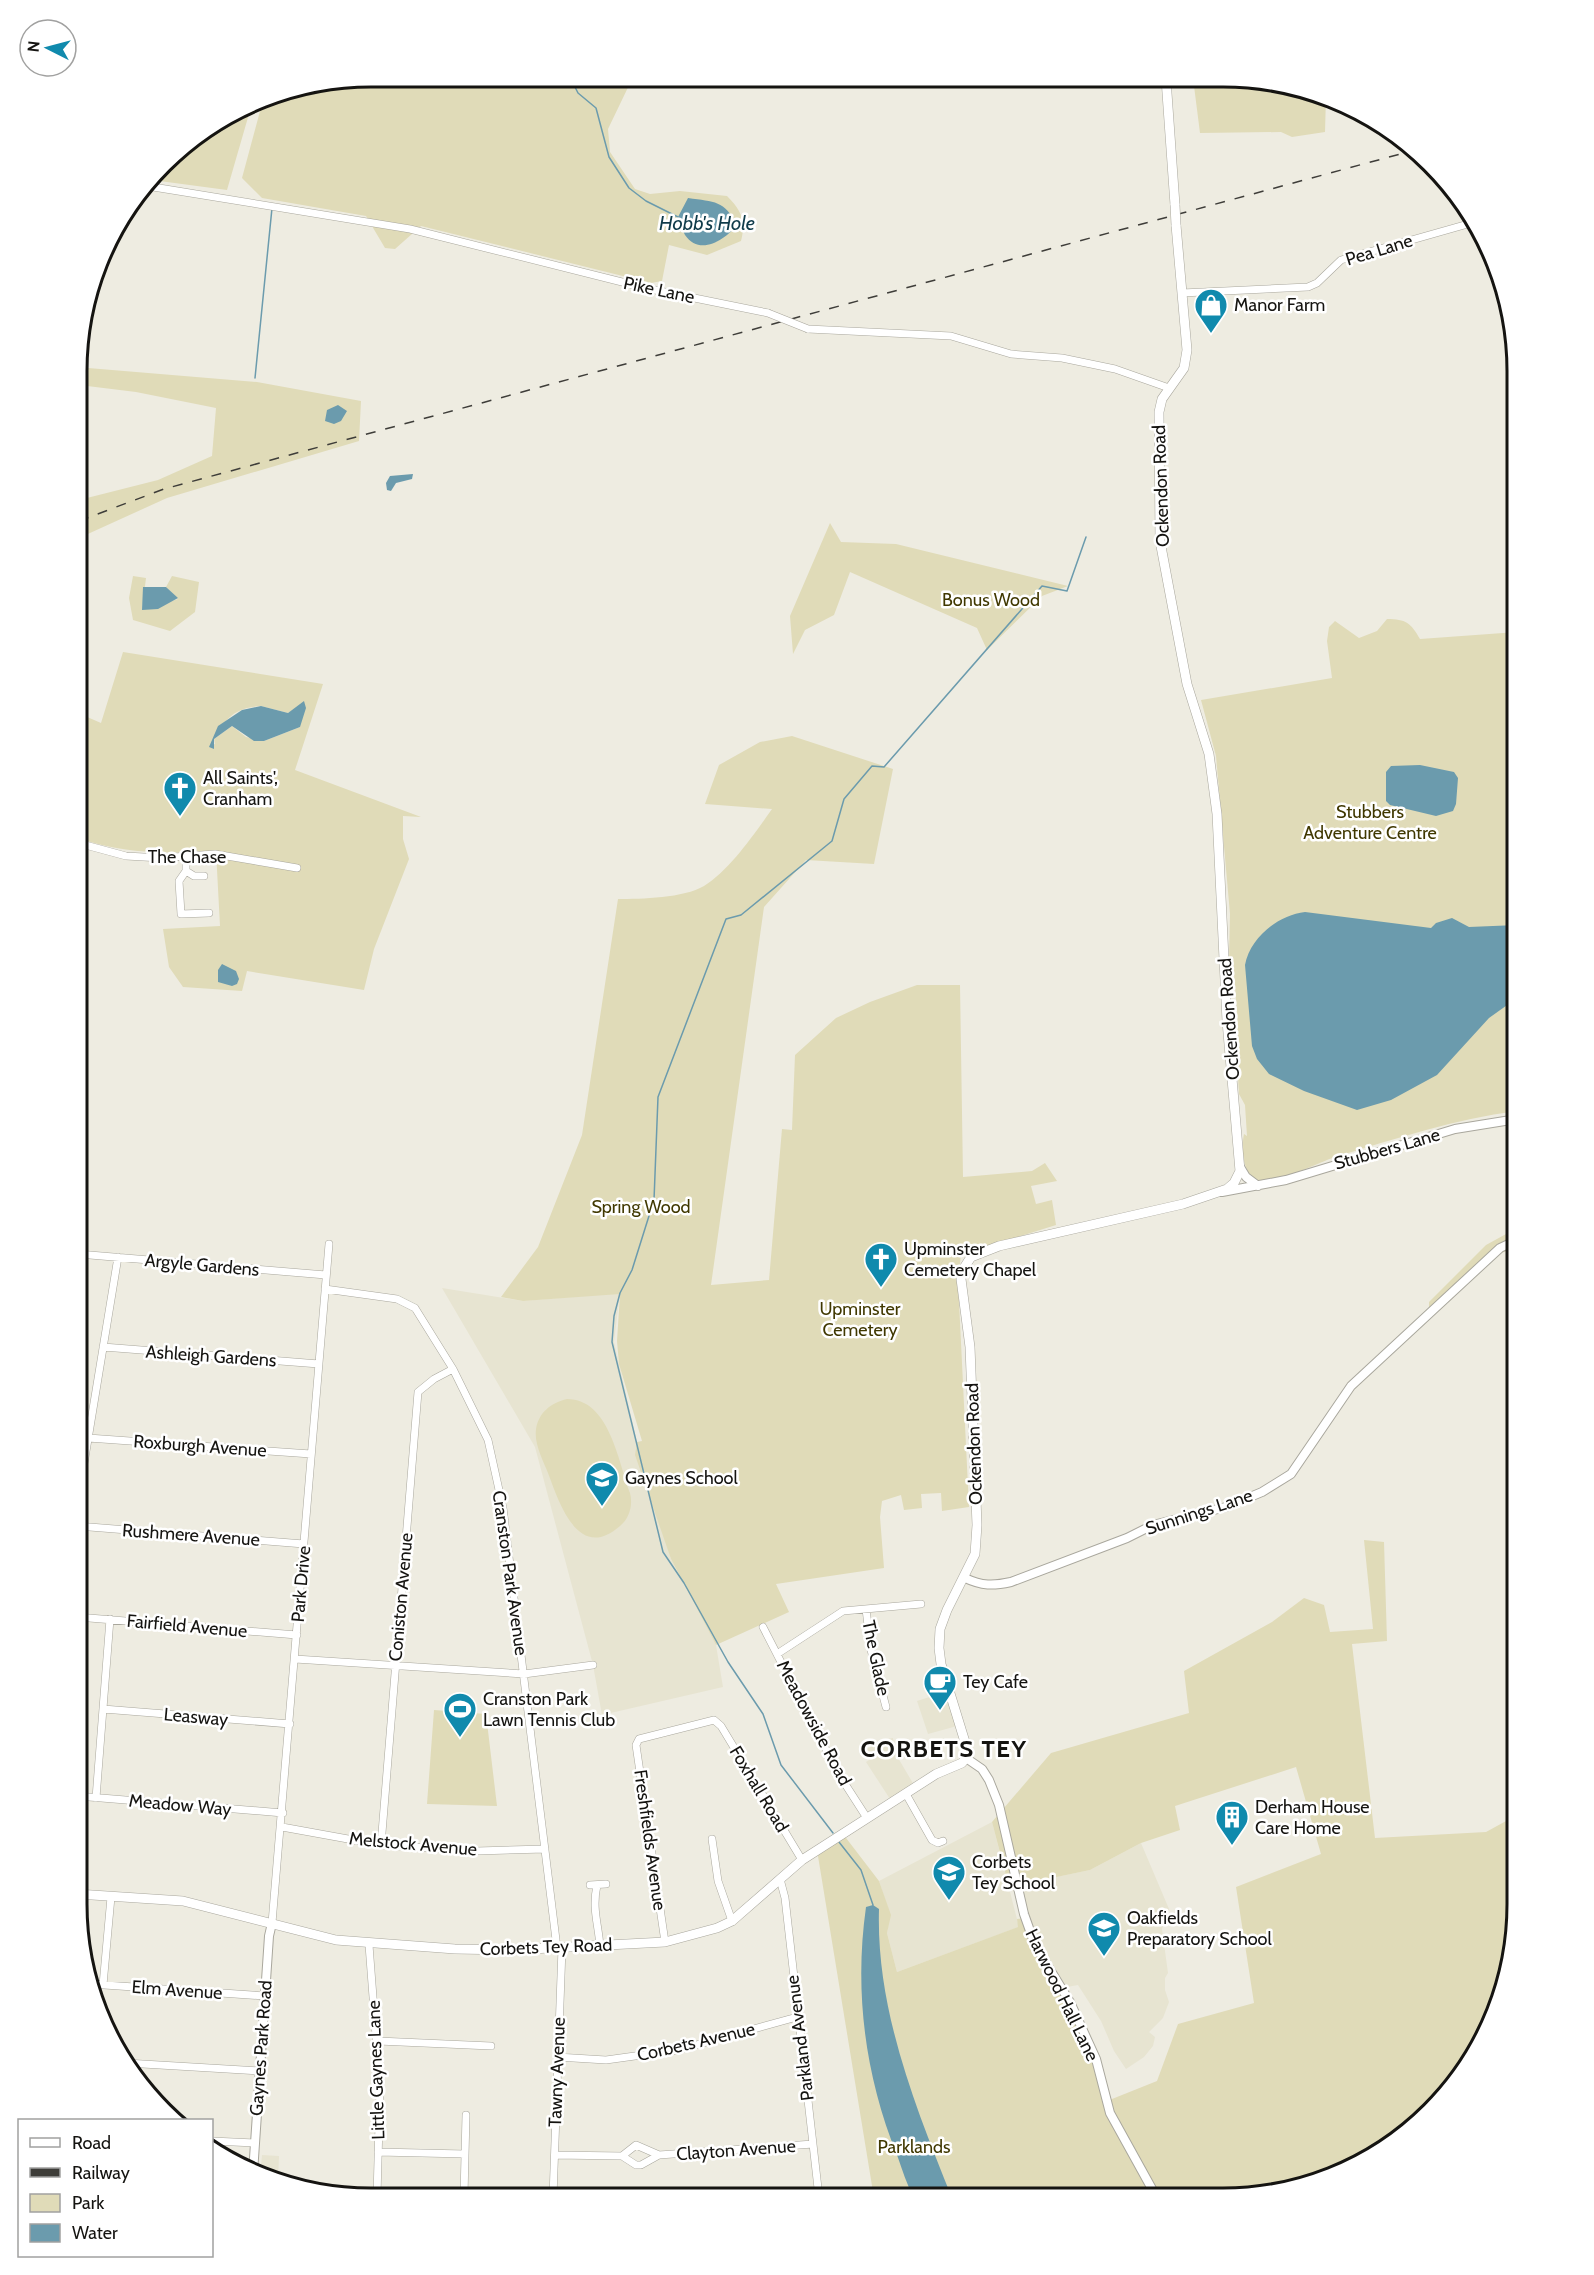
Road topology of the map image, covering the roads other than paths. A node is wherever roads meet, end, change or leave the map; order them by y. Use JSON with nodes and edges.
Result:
{"nodes":[{"id":1,"x":1167,"y":87,"type":"edge"},
{"id":2,"x":154,"y":187,"type":"edge"},
{"id":3,"x":1466,"y":224,"type":"edge"},
{"id":4,"x":1182,"y":292,"type":"junction"},
{"id":5,"x":1169,"y":388,"type":"junction"},
{"id":6,"x":87,"y":845,"type":"edge"},
{"id":7,"x":186,"y":856,"type":"junction"},
{"id":8,"x":297,"y":868,"type":"dead end"},
{"id":9,"x":186,"y":871,"type":"junction"},
{"id":10,"x":204,"y":876,"type":"dead end"},
{"id":11,"x":209,"y":913,"type":"dead end"},
{"id":12,"x":1507,"y":1120,"type":"edge"},
{"id":13,"x":1240,"y":1167,"type":"junction"},
{"id":14,"x":1258,"y":1186,"type":"junction"},
{"id":15,"x":1219,"y":1193,"type":"junction"},
{"id":16,"x":328,"y":1244,"type":"dead end"},
{"id":17,"x":1507,"y":1245,"type":"edge"},
{"id":18,"x":87,"y":1255,"type":"edge"},
{"id":19,"x":118,"y":1257,"type":"junction"},
{"id":20,"x":326,"y":1275,"type":"junction"},
{"id":21,"x":325,"y":1289,"type":"junction"},
{"id":22,"x":103,"y":1347,"type":"junction"},
{"id":23,"x":319,"y":1365,"type":"junction"},
{"id":24,"x":453,"y":1369,"type":"junction"},
{"id":25,"x":88,"y":1438,"type":"junction"},
{"id":26,"x":87,"y":1444,"type":"edge"},
{"id":27,"x":312,"y":1454,"type":"junction"},
{"id":28,"x":87,"y":1527,"type":"edge"},
{"id":29,"x":304,"y":1544,"type":"junction"},
{"id":30,"x":964,"y":1578,"type":"junction"},
{"id":31,"x":921,"y":1604,"type":"dead end"},
{"id":32,"x":866,"y":1609,"type":"junction"},
{"id":33,"x":87,"y":1618,"type":"edge"},
{"id":34,"x":111,"y":1619,"type":"junction"},
{"id":35,"x":763,"y":1627,"type":"dead end"},
{"id":36,"x":297,"y":1635,"type":"junction"},
{"id":37,"x":777,"y":1654,"type":"junction"},
{"id":38,"x":295,"y":1659,"type":"junction"},
{"id":39,"x":395,"y":1665,"type":"junction"},
{"id":40,"x":593,"y":1665,"type":"dead end"},
{"id":41,"x":524,"y":1674,"type":"junction"},
{"id":42,"x":886,"y":1707,"type":"dead end"},
{"id":43,"x":103,"y":1709,"type":"junction"},
{"id":44,"x":714,"y":1720,"type":"joint"},
{"id":45,"x":290,"y":1724,"type":"junction"},
{"id":46,"x":966,"y":1758,"type":"junction"},
{"id":47,"x":906,"y":1794,"type":"junction"},
{"id":48,"x":87,"y":1798,"type":"edge"},
{"id":49,"x":96,"y":1798,"type":"junction"},
{"id":50,"x":282,"y":1813,"type":"junction"},
{"id":51,"x":867,"y":1818,"type":"junction"},
{"id":52,"x":282,"y":1827,"type":"junction"},
{"id":53,"x":712,"y":1839,"type":"dead end"},
{"id":54,"x":943,"y":1841,"type":"dead end"},
{"id":55,"x":381,"y":1845,"type":"junction"},
{"id":56,"x":545,"y":1849,"type":"junction"},
{"id":57,"x":802,"y":1860,"type":"junction"},
{"id":58,"x":780,"y":1879,"type":"junction"},
{"id":59,"x":606,"y":1884,"type":"dead end"},
{"id":60,"x":87,"y":1895,"type":"edge"},
{"id":61,"x":111,"y":1897,"type":"junction"},
{"id":62,"x":732,"y":1921,"type":"junction"},
{"id":63,"x":272,"y":1923,"type":"junction"},
{"id":64,"x":665,"y":1942,"type":"junction"},
{"id":65,"x":369,"y":1945,"type":"junction"},
{"id":66,"x":600,"y":1946,"type":"junction"},
{"id":67,"x":560,"y":1948,"type":"junction"},
{"id":68,"x":99,"y":1985,"type":"edge"},
{"id":69,"x":103,"y":1985,"type":"junction"},
{"id":70,"x":265,"y":1996,"type":"junction"},
{"id":71,"x":797,"y":2017,"type":"junction"},
{"id":72,"x":378,"y":2041,"type":"junction"},
{"id":73,"x":491,"y":2046,"type":"dead end"},
{"id":74,"x":557,"y":2057,"type":"junction"},
{"id":75,"x":136,"y":2064,"type":"edge"},
{"id":76,"x":259,"y":2071,"type":"junction"},
{"id":77,"x":466,"y":2115,"type":"dead end"},
{"id":78,"x":215,"y":2141,"type":"edge"},
{"id":79,"x":255,"y":2143,"type":"junction"},
{"id":80,"x":813,"y":2144,"type":"junction"},
{"id":81,"x":378,"y":2152,"type":"junction"},
{"id":82,"x":465,"y":2154,"type":"junction"},
{"id":83,"x":555,"y":2155,"type":"junction"},
{"id":84,"x":659,"y":2155,"type":"junction"},
{"id":85,"x":622,"y":2156,"type":"junction"},
{"id":86,"x":254,"y":2163,"type":"edge"},
{"id":87,"x":377,"y":2188,"type":"edge"},
{"id":88,"x":464,"y":2188,"type":"edge"},
{"id":89,"x":554,"y":2188,"type":"edge"},
{"id":90,"x":818,"y":2188,"type":"edge"},
{"id":91,"x":1151,"y":2188,"type":"edge"}],
"edges":[{"from":1,"to":4,"type":"main road","name":"Ockendon Road","bridge":true},
{"from":2,"to":5,"type":"street","name":"Pike Lane","bridge":true},
{"from":3,"to":4,"type":"street","name":"Pea Lane"},
{"from":4,"to":5,"type":"main road","name":"Ockendon Road"},
{"from":5,"to":13,"type":"main road","name":"Ockendon Road"},
{"from":6,"to":7,"type":"street","name":"The Chase"},
{"from":7,"to":8,"type":"street","name":"The Chase"},
{"from":7,"to":9,"type":"street"},
{"from":9,"to":10,"type":"street"},
{"from":9,"to":11,"type":"street"},
{"from":12,"to":14,"type":"street","name":"Stubbers Lane"},
{"from":13,"to":14,"type":"street"},
{"from":13,"to":15,"type":"main road"},
{"from":14,"to":15,"type":"street","name":"Stubbers Lane"},
{"from":15,"to":30,"type":"main road","name":"Ockendon Road"},
{"from":16,"to":20,"type":"street","name":"Park Drive"},
{"from":17,"to":30,"type":"street","name":"Sunnings Lane"},
{"from":18,"to":19,"type":"street","name":"Argyle Gardens"},
{"from":19,"to":20,"type":"street","name":"Argyle Gardens"},
{"from":19,"to":22,"type":"street"},
{"from":20,"to":21,"type":"street","name":"Park Drive"},
{"from":21,"to":23,"type":"street","name":"Park Drive"},
{"from":21,"to":24,"type":"street","name":"Cranston Park Avenue"},
{"from":22,"to":23,"type":"street","name":"Ashleigh Gardens"},
{"from":22,"to":25,"type":"street"},
{"from":23,"to":27,"type":"street","name":"Park Drive"},
{"from":24,"to":39,"type":"street","name":"Coniston Avenue"},
{"from":24,"to":41,"type":"street","name":"Cranston Park Avenue"},
{"from":25,"to":26,"type":"street"},
{"from":25,"to":27,"type":"street","name":"Roxburgh Avenue"},
{"from":27,"to":29,"type":"street","name":"Park Drive"},
{"from":28,"to":29,"type":"street","name":"Rushmere Avenue"},
{"from":29,"to":36,"type":"street","name":"Park Drive"},
{"from":30,"to":46,"type":"main road","name":"Ockendon Road"},
{"from":31,"to":32,"type":"street"},
{"from":32,"to":37,"type":"street"},
{"from":32,"to":42,"type":"street","name":"The Glade"},
{"from":33,"to":34,"type":"street","name":"Fairfield Avenue"},
{"from":34,"to":36,"type":"street","name":"Fairfield Avenue"},
{"from":34,"to":43,"type":"street"},
{"from":35,"to":37,"type":"street","name":"Meadowside Road"},
{"from":36,"to":38,"type":"street","name":"Park Drive"},
{"from":37,"to":51,"type":"street","name":"Meadowside Road"},
{"from":38,"to":39,"type":"street"},
{"from":38,"to":45,"type":"street","name":"Park Drive"},
{"from":39,"to":41,"type":"street"},
{"from":39,"to":55,"type":"street","name":"Coniston Avenue"},
{"from":40,"to":41,"type":"street"},
{"from":41,"to":56,"type":"street","name":"Cranston Park Avenue"},
{"from":43,"to":45,"type":"street","name":"Leasway"},
{"from":43,"to":49,"type":"street"},
{"from":44,"to":57,"type":"street","name":"Foxhall Road"},
{"from":44,"to":64,"type":"street","name":"Freshfields Avenue"},
{"from":45,"to":50,"type":"street","name":"Park Drive"},
{"from":46,"to":47,"type":"main road","name":"Corbets Tey Road"},
{"from":46,"to":91,"type":"street","name":"Harwood Hall Lane"},
{"from":47,"to":51,"type":"main road","name":"Corbets Tey Road"},
{"from":47,"to":54,"type":"street"},
{"from":48,"to":49,"type":"street","name":"Meadow Way"},
{"from":49,"to":50,"type":"street","name":"Meadow Way"},
{"from":50,"to":52,"type":"street","name":"Park Drive"},
{"from":51,"to":57,"type":"main road","name":"Corbets Tey Road"},
{"from":52,"to":55,"type":"street","name":"Melstock Avenue"},
{"from":52,"to":63,"type":"street","name":"Park Drive"},
{"from":53,"to":62,"type":"street"},
{"from":55,"to":56,"type":"street","name":"Melstock Avenue"},
{"from":56,"to":67,"type":"street","name":"Cranston Park Avenue"},
{"from":57,"to":58,"type":"main road","name":"Corbets Tey Road"},
{"from":58,"to":62,"type":"main road","name":"Corbets Tey Road"},
{"from":58,"to":71,"type":"street","name":"Parkland Avenue"},
{"from":59,"to":66,"type":"street"},
{"from":60,"to":61,"type":"main road","name":"Corbets Tey Road"},
{"from":61,"to":63,"type":"main road","name":"Corbets Tey Road"},
{"from":61,"to":69,"type":"street"},
{"from":62,"to":64,"type":"main road","name":"Corbets Tey Road"},
{"from":63,"to":65,"type":"main road","name":"Corbets Tey Road"},
{"from":63,"to":70,"type":"street","name":"Gaynes Park Road"},
{"from":64,"to":66,"type":"main road","name":"Corbets Tey Road"},
{"from":65,"to":67,"type":"main road","name":"Corbets Tey Road"},
{"from":65,"to":72,"type":"street","name":"Little Gaynes Lane"},
{"from":66,"to":67,"type":"main road","name":"Corbets Tey Road"},
{"from":67,"to":74,"type":"street","name":"Tawny Avenue"},
{"from":68,"to":69,"type":"street","name":"Elm Avenue"},
{"from":69,"to":70,"type":"street","name":"Elm Avenue"},
{"from":70,"to":76,"type":"street","name":"Gaynes Park Road"},
{"from":71,"to":74,"type":"street","name":"Corbets Avenue"},
{"from":71,"to":80,"type":"street","name":"Parkland Avenue"},
{"from":72,"to":73,"type":"street"},
{"from":72,"to":81,"type":"street","name":"Little Gaynes Lane"},
{"from":74,"to":83,"type":"street","name":"Tawny Avenue"},
{"from":75,"to":76,"type":"street"},
{"from":76,"to":79,"type":"street","name":"Gaynes Park Road"},
{"from":77,"to":82,"type":"street"},
{"from":78,"to":79,"type":"street"},
{"from":79,"to":86,"type":"street","name":"Gaynes Park Road"},
{"from":80,"to":84,"type":"street","name":"Clayton Avenue"},
{"from":80,"to":90,"type":"street","name":"Parkland Avenue"},
{"from":81,"to":82,"type":"street"},
{"from":81,"to":87,"type":"street","name":"Little Gaynes Lane"},
{"from":82,"to":88,"type":"street"},
{"from":83,"to":85,"type":"street","name":"Clayton Avenue"},
{"from":83,"to":89,"type":"street","name":"Tawny Avenue"},
{"from":84,"to":85,"type":"street","name":"Clayton Avenue"},
{"from":84,"to":85,"type":"street","name":"Clayton Avenue"}]}
